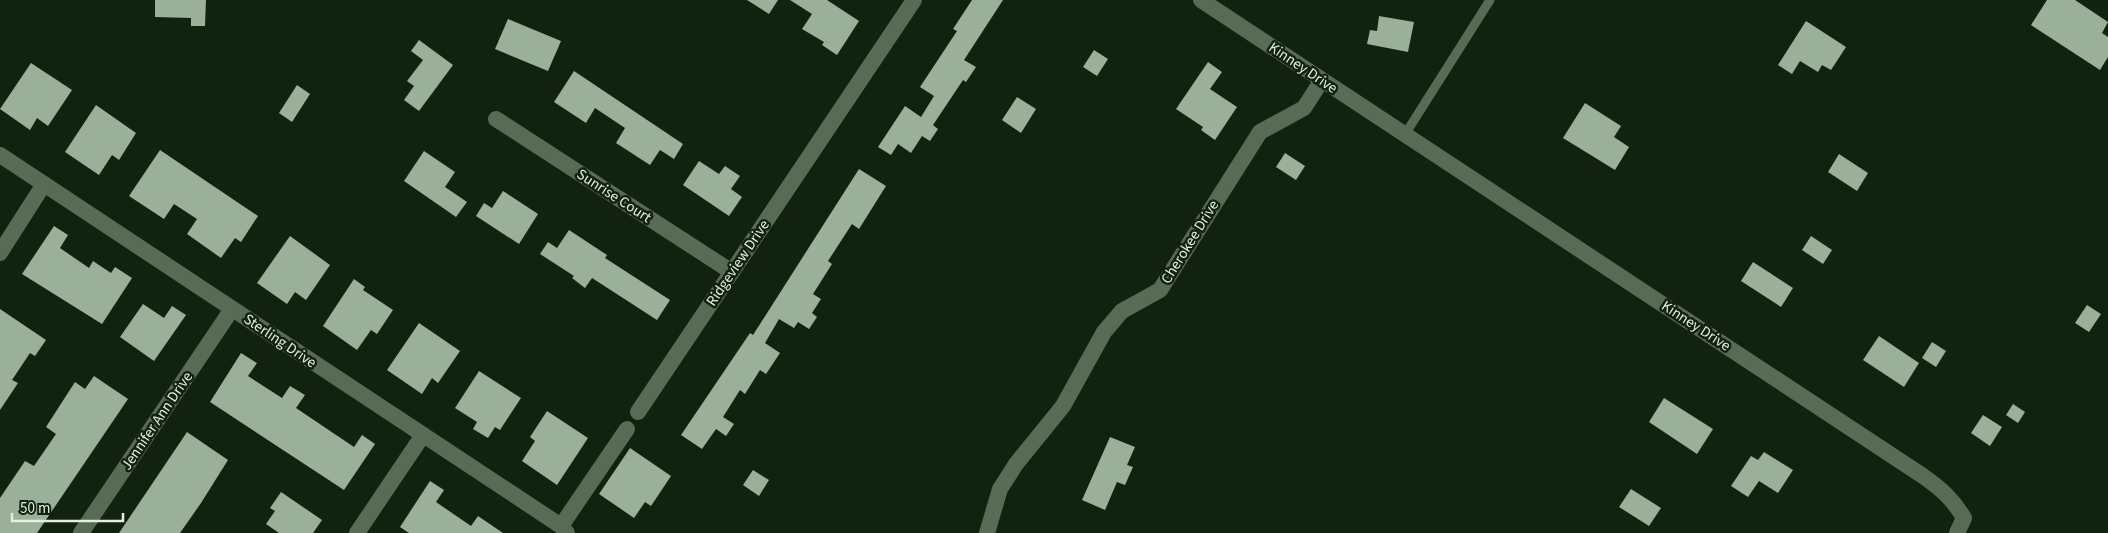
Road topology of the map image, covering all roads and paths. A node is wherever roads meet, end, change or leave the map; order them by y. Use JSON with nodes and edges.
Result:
{"nodes":[{"id":1,"x":914,"y":0,"type":"edge"},
{"id":2,"x":1201,"y":0,"type":"edge"},
{"id":3,"x":1490,"y":0,"type":"edge"},
{"id":4,"x":1322,"y":80,"type":"junction"},
{"id":5,"x":496,"y":119,"type":"dead end"},
{"id":6,"x":1404,"y":136,"type":"junction"},
{"id":7,"x":0,"y":155,"type":"edge"},
{"id":8,"x":44,"y":184,"type":"junction"},
{"id":9,"x":0,"y":253,"type":"edge"},
{"id":10,"x":732,"y":272,"type":"junction"},
{"id":11,"x":232,"y":309,"type":"junction"},
{"id":12,"x":638,"y":412,"type":"joint"},
{"id":13,"x":627,"y":429,"type":"joint"},
{"id":14,"x":423,"y":435,"type":"junction"},
{"id":15,"x":564,"y":530,"type":"edge"},
{"id":16,"x":81,"y":533,"type":"edge"},
{"id":17,"x":357,"y":533,"type":"edge"},
{"id":18,"x":987,"y":533,"type":"edge"},
{"id":19,"x":1957,"y":533,"type":"edge"}],
"edges":[{"from":1,"to":10,"type":"street","name":"Ridgeview Drive"},
{"from":2,"to":4,"type":"street","name":"Kinney Drive"},
{"from":3,"to":6,"type":"lane"},
{"from":4,"to":6,"type":"street","name":"Kinney Drive"},
{"from":4,"to":18,"type":"street","name":"Cherokee Drive"},
{"from":5,"to":10,"type":"street","name":"Sunrise Court"},
{"from":6,"to":19,"type":"street","name":"Kinney Drive"},
{"from":7,"to":8,"type":"street","name":"Sterling Drive"},
{"from":8,"to":9,"type":"street"},
{"from":8,"to":11,"type":"street","name":"Sterling Drive"},
{"from":10,"to":12,"type":"street","name":"Ridgeview Drive"},
{"from":11,"to":14,"type":"street","name":"Sterling Drive"},
{"from":11,"to":16,"type":"street","name":"Jennifer Ann Drive"},
{"from":12,"to":13,"type":"lane","name":"Ridgeview Drive"},
{"from":13,"to":15,"type":"street","name":"Ridgeview Drive"},
{"from":14,"to":15,"type":"street","name":"Sterling Drive"},
{"from":14,"to":17,"type":"street"}]}
